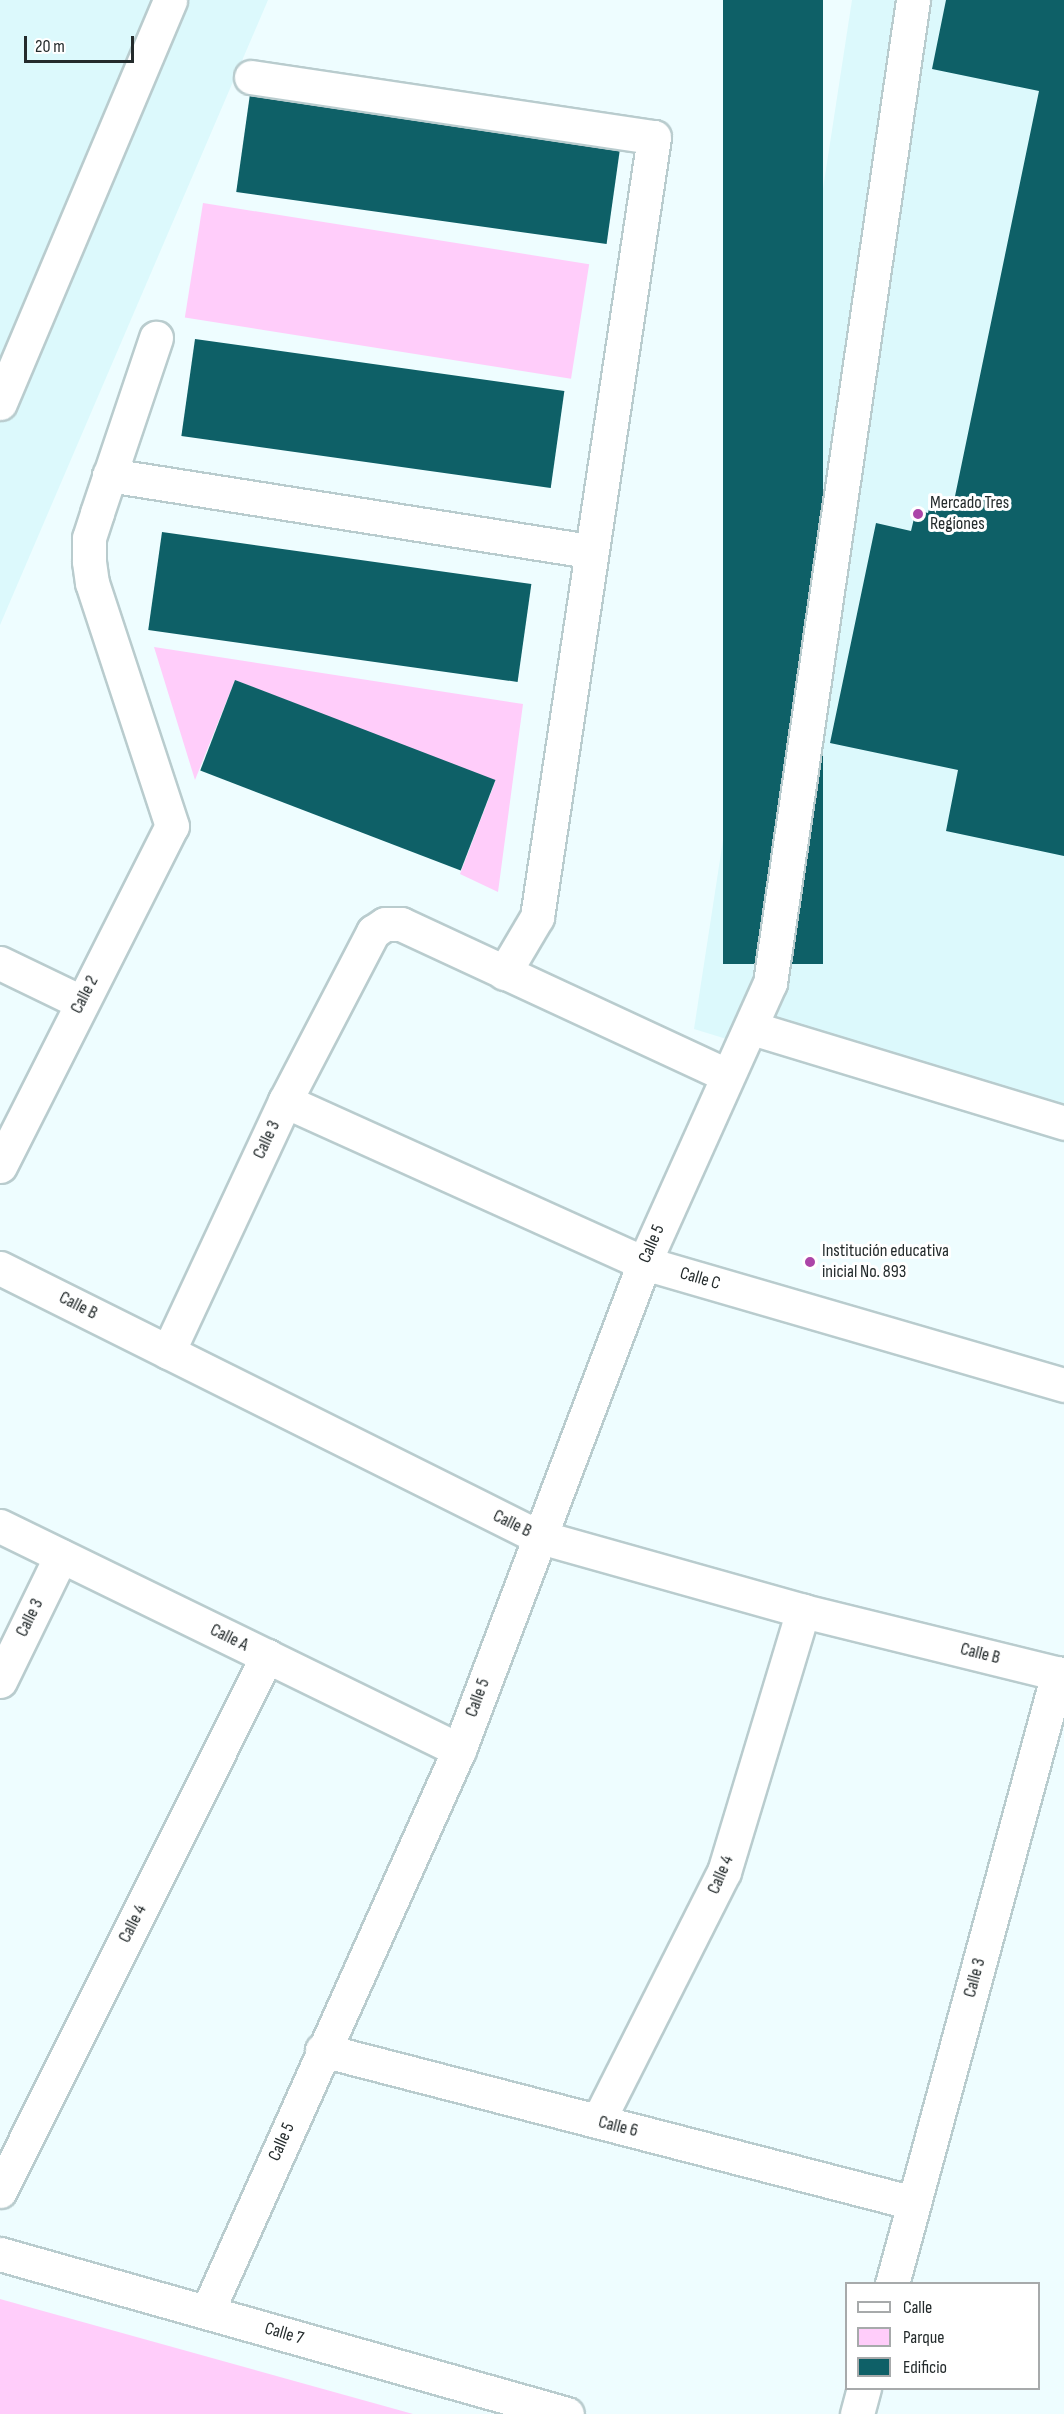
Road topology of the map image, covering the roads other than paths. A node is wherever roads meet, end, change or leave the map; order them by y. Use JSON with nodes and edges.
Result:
{"nodes":[{"id":1,"x":170,"y":0,"type":"edge"},
{"id":2,"x":913,"y":0,"type":"edge"},
{"id":3,"x":251,"y":77,"type":"dead end"},
{"id":4,"x":156,"y":338,"type":"dead end"},
{"id":5,"x":4,"y":382,"type":"edge"},
{"id":6,"x":109,"y":475,"type":"junction"},
{"id":7,"x":591,"y":551,"type":"junction"},
{"id":8,"x":0,"y":963,"type":"edge"},
{"id":9,"x":504,"y":973,"type":"junction"},
{"id":10,"x":81,"y":1002,"type":"junction"},
{"id":11,"x":752,"y":1028,"type":"junction"},
{"id":12,"x":727,"y":1075,"type":"junction"},
{"id":13,"x":285,"y":1101,"type":"junction"},
{"id":14,"x":1064,"y":1123,"type":"edge"},
{"id":15,"x":0,"y":1166,"type":"edge"},
{"id":16,"x":644,"y":1263,"type":"junction"},
{"id":17,"x":0,"y":1268,"type":"edge"},
{"id":18,"x":168,"y":1352,"type":"junction"},
{"id":19,"x":1064,"y":1385,"type":"edge"},
{"id":20,"x":0,"y":1526,"type":"edge"},
{"id":21,"x":537,"y":1536,"type":"junction"},
{"id":22,"x":61,"y":1556,"type":"junction"},
{"id":23,"x":803,"y":1611,"type":"junction"},
{"id":24,"x":267,"y":1656,"type":"junction"},
{"id":25,"x":1061,"y":1674,"type":"edge"},
{"id":26,"x":0,"y":1681,"type":"edge"},
{"id":27,"x":459,"y":1750,"type":"junction"},
{"id":28,"x":322,"y":2050,"type":"junction"},
{"id":29,"x":597,"y":2121,"type":"junction"},
{"id":30,"x":0,"y":2191,"type":"edge"},
{"id":31,"x":914,"y":2203,"type":"junction"},
{"id":32,"x":0,"y":2254,"type":"edge"},
{"id":33,"x":892,"y":2282,"type":"edge"},
{"id":34,"x":207,"y":2312,"type":"junction"},
{"id":35,"x":863,"y":2390,"type":"edge"},
{"id":36,"x":567,"y":2414,"type":"edge"},
{"id":37,"x":857,"y":2414,"type":"edge"}],
"edges":[{"from":1,"to":5,"type":"street"},
{"from":2,"to":11,"type":"street","name":"Calle 5"},
{"from":3,"to":7,"type":"street"},
{"from":4,"to":6,"type":"street"},
{"from":6,"to":7,"type":"street"},
{"from":6,"to":10,"type":"street","name":"Calle 2"},
{"from":7,"to":9,"type":"street"},
{"from":8,"to":10,"type":"street"},
{"from":9,"to":12,"type":"street"},
{"from":9,"to":13,"type":"street","name":"Calle 3"},
{"from":10,"to":15,"type":"street","name":"Calle 2"},
{"from":11,"to":12,"type":"street","name":"Calle 5"},
{"from":11,"to":14,"type":"street"},
{"from":12,"to":16,"type":"street","name":"Calle 5"},
{"from":13,"to":16,"type":"street","name":"Calle C"},
{"from":13,"to":18,"type":"street","name":"Calle 3"},
{"from":16,"to":19,"type":"street","name":"Calle C"},
{"from":16,"to":21,"type":"street","name":"Calle 5"},
{"from":17,"to":18,"type":"street","name":"Calle B"},
{"from":18,"to":21,"type":"street","name":"Calle B"},
{"from":20,"to":22,"type":"street","name":"Calle A"},
{"from":21,"to":23,"type":"street","name":"Calle B"},
{"from":21,"to":27,"type":"street","name":"Calle 5"},
{"from":22,"to":24,"type":"street","name":"Calle A"},
{"from":22,"to":26,"type":"street","name":"Calle 3"},
{"from":23,"to":25,"type":"street","name":"Calle B"},
{"from":23,"to":29,"type":"street","name":"Calle 4"},
{"from":24,"to":27,"type":"street","name":"Calle A"},
{"from":24,"to":30,"type":"street","name":"Calle 4"},
{"from":25,"to":31,"type":"street","name":"Calle 3"},
{"from":27,"to":28,"type":"street","name":"Calle 5"},
{"from":28,"to":29,"type":"street","name":"Calle 6"},
{"from":28,"to":34,"type":"street","name":"Calle 5"},
{"from":29,"to":31,"type":"street","name":"Calle 6"},
{"from":31,"to":33,"type":"street","name":"Calle 3"},
{"from":32,"to":34,"type":"street","name":"Calle 7"},
{"from":34,"to":36,"type":"street","name":"Calle 7"},
{"from":35,"to":37,"type":"street"}]}
